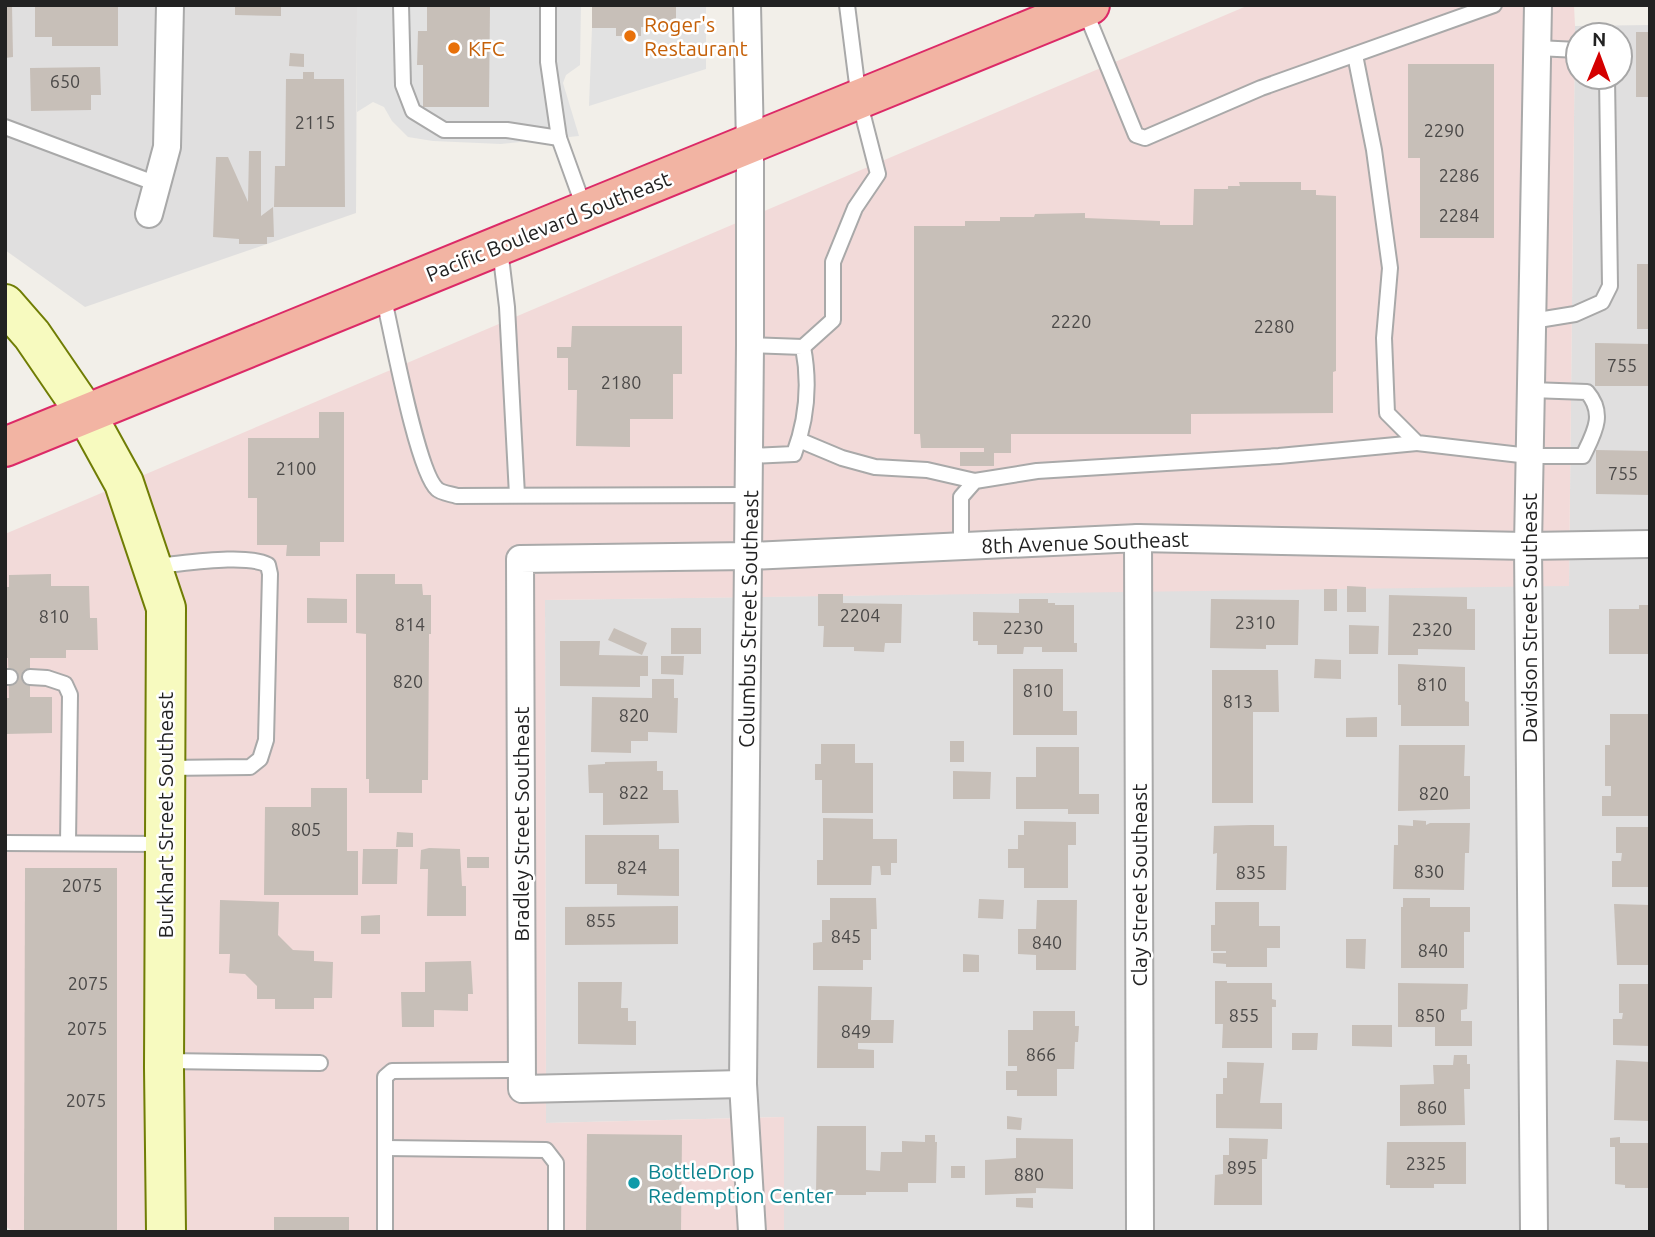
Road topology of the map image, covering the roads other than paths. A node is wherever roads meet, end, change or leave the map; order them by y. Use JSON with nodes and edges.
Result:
{"nodes":[{"id":1,"x":170,"y":5,"type":"edge"},
{"id":2,"x":401,"y":5,"type":"edge"},
{"id":3,"x":548,"y":5,"type":"edge"},
{"id":4,"x":747,"y":5,"type":"edge"},
{"id":5,"x":848,"y":5,"type":"edge"},
{"id":6,"x":1494,"y":5,"type":"edge"},
{"id":7,"x":1538,"y":5,"type":"edge"},
{"id":8,"x":1087,"y":6,"type":"edge"},
{"id":9,"x":1537,"y":48,"type":"junction"},
{"id":10,"x":1564,"y":49,"type":"edge"},
{"id":11,"x":1354,"y":55,"type":"junction"},
{"id":12,"x":1608,"y":91,"type":"edge"},
{"id":13,"x":859,"y":100,"type":"junction"},
{"id":14,"x":5,"y":127,"type":"edge"},
{"id":15,"x":559,"y":138,"type":"junction"},
{"id":16,"x":750,"y":144,"type":"junction"},
{"id":17,"x":157,"y":184,"type":"junction"},
{"id":18,"x":586,"y":211,"type":"junction"},
{"id":19,"x":149,"y":214,"type":"dead end"},
{"id":20,"x":500,"y":246,"type":"junction"},
{"id":21,"x":383,"y":293,"type":"junction"},
{"id":22,"x":5,"y":304,"type":"edge"},
{"id":23,"x":1532,"y":321,"type":"junction"},
{"id":24,"x":750,"y":345,"type":"junction"},
{"id":25,"x":803,"y":347,"type":"junction"},
{"id":26,"x":1531,"y":390,"type":"junction"},
{"id":27,"x":86,"y":414,"type":"junction"},
{"id":28,"x":799,"y":440,"type":"junction"},
{"id":29,"x":1417,"y":443,"type":"junction"},
{"id":30,"x":5,"y":447,"type":"edge"},
{"id":31,"x":750,"y":456,"type":"junction"},
{"id":32,"x":1530,"y":456,"type":"junction"},
{"id":33,"x":975,"y":481,"type":"junction"},
{"id":34,"x":517,"y":495,"type":"junction"},
{"id":35,"x":750,"y":495,"type":"junction"},
{"id":36,"x":1138,"y":538,"type":"junction"},
{"id":37,"x":1650,"y":544,"type":"edge"},
{"id":38,"x":1528,"y":545,"type":"junction"},
{"id":39,"x":961,"y":546,"type":"junction"},
{"id":40,"x":749,"y":556,"type":"junction"},
{"id":41,"x":520,"y":559,"type":"joint"},
{"id":42,"x":152,"y":566,"type":"junction"},
{"id":43,"x":30,"y":677,"type":"dead end"},
{"id":44,"x":164,"y":768,"type":"junction"},
{"id":45,"x":5,"y":843,"type":"edge"},
{"id":46,"x":68,"y":844,"type":"junction"},
{"id":47,"x":164,"y":844,"type":"junction"},
{"id":48,"x":164,"y":1061,"type":"junction"},
{"id":49,"x":320,"y":1063,"type":"dead end"},
{"id":50,"x":522,"y":1080,"type":"junction"},
{"id":51,"x":743,"y":1084,"type":"junction"},
{"id":52,"x":385,"y":1148,"type":"junction"},
{"id":53,"x":166,"y":1232,"type":"edge"},
{"id":54,"x":385,"y":1232,"type":"edge"},
{"id":55,"x":556,"y":1232,"type":"edge"},
{"id":56,"x":752,"y":1232,"type":"edge"},
{"id":57,"x":1140,"y":1232,"type":"edge"},
{"id":58,"x":1534,"y":1232,"type":"edge"}],
"edges":[{"from":1,"to":17,"type":"street"},
{"from":2,"to":15,"type":"lane"},
{"from":3,"to":15,"type":"lane"},
{"from":4,"to":16,"type":"street","name":"Columbus Street Southeast"},
{"from":5,"to":13,"type":"lane"},
{"from":6,"to":11,"type":"lane"},
{"from":7,"to":9,"type":"street","name":"Davidson Street Southeast"},
{"from":8,"to":11,"type":"lane"},
{"from":8,"to":13,"type":"highway","name":"Pacific Boulevard Southeast"},
{"from":9,"to":10,"type":"lane"},
{"from":9,"to":23,"type":"street","name":"Davidson Street Southeast"},
{"from":11,"to":29,"type":"lane"},
{"from":12,"to":23,"type":"lane"},
{"from":13,"to":16,"type":"highway","name":"Pacific Boulevard Southeast"},
{"from":13,"to":25,"type":"lane"},
{"from":14,"to":17,"type":"lane"},
{"from":15,"to":18,"type":"lane"},
{"from":16,"to":18,"type":"highway","name":"Pacific Boulevard Southeast"},
{"from":16,"to":24,"type":"street","name":"Columbus Street Southeast"},
{"from":17,"to":19,"type":"street"},
{"from":18,"to":20,"type":"highway","name":"Pacific Boulevard Southeast"},
{"from":20,"to":21,"type":"highway","name":"Pacific Boulevard Southeast"},
{"from":20,"to":34,"type":"lane"},
{"from":21,"to":27,"type":"highway","name":"Pacific Boulevard Southeast"},
{"from":21,"to":34,"type":"lane"},
{"from":22,"to":27,"type":"main road","name":"Burkhart Street Southeast"},
{"from":23,"to":26,"type":"street","name":"Davidson Street Southeast"},
{"from":24,"to":25,"type":"lane"},
{"from":24,"to":31,"type":"street","name":"Columbus Street Southeast"},
{"from":25,"to":28,"type":"lane"},
{"from":26,"to":32,"type":"street","name":"Davidson Street Southeast"},
{"from":26,"to":32,"type":"lane"},
{"from":27,"to":30,"type":"highway","name":"Pacific Boulevard Southeast"},
{"from":27,"to":42,"type":"main road","name":"Burkhart Street Southeast"},
{"from":28,"to":31,"type":"lane"},
{"from":28,"to":33,"type":"lane"},
{"from":29,"to":32,"type":"lane"},
{"from":29,"to":33,"type":"lane"},
{"from":31,"to":35,"type":"street","name":"Columbus Street Southeast"},
{"from":32,"to":38,"type":"street","name":"Davidson Street Southeast"},
{"from":33,"to":39,"type":"lane"},
{"from":34,"to":35,"type":"lane"},
{"from":35,"to":40,"type":"street","name":"Columbus Street Southeast"},
{"from":36,"to":38,"type":"street","name":"8th Avenue Southeast"},
{"from":36,"to":39,"type":"street","name":"8th Avenue Southeast"},
{"from":36,"to":57,"type":"street","name":"Clay Street Southeast"},
{"from":37,"to":38,"type":"street","name":"8th Avenue Southeast"},
{"from":38,"to":58,"type":"street","name":"Davidson Street Southeast"},
{"from":39,"to":40,"type":"street","name":"8th Avenue Southeast"},
{"from":40,"to":41,"type":"street","name":"8th Avenue Southeast"},
{"from":40,"to":51,"type":"street","name":"Columbus Street Southeast"},
{"from":41,"to":50,"type":"street","name":"Bradley Street Southeast"},
{"from":42,"to":44,"type":"main road","name":"Burkhart Street Southeast"},
{"from":42,"to":44,"type":"lane"},
{"from":43,"to":46,"type":"lane"},
{"from":44,"to":47,"type":"main road","name":"Burkhart Street Southeast"},
{"from":45,"to":46,"type":"lane"},
{"from":46,"to":47,"type":"lane"},
{"from":47,"to":48,"type":"main road","name":"Burkhart Street Southeast"},
{"from":48,"to":49,"type":"lane"},
{"from":48,"to":53,"type":"main road","name":"Burkhart Street Southeast"},
{"from":50,"to":51,"type":"street"},
{"from":50,"to":52,"type":"lane"},
{"from":51,"to":56,"type":"street","name":"Columbus Street Southeast"},
{"from":52,"to":54,"type":"lane"},
{"from":52,"to":55,"type":"lane"}]}
